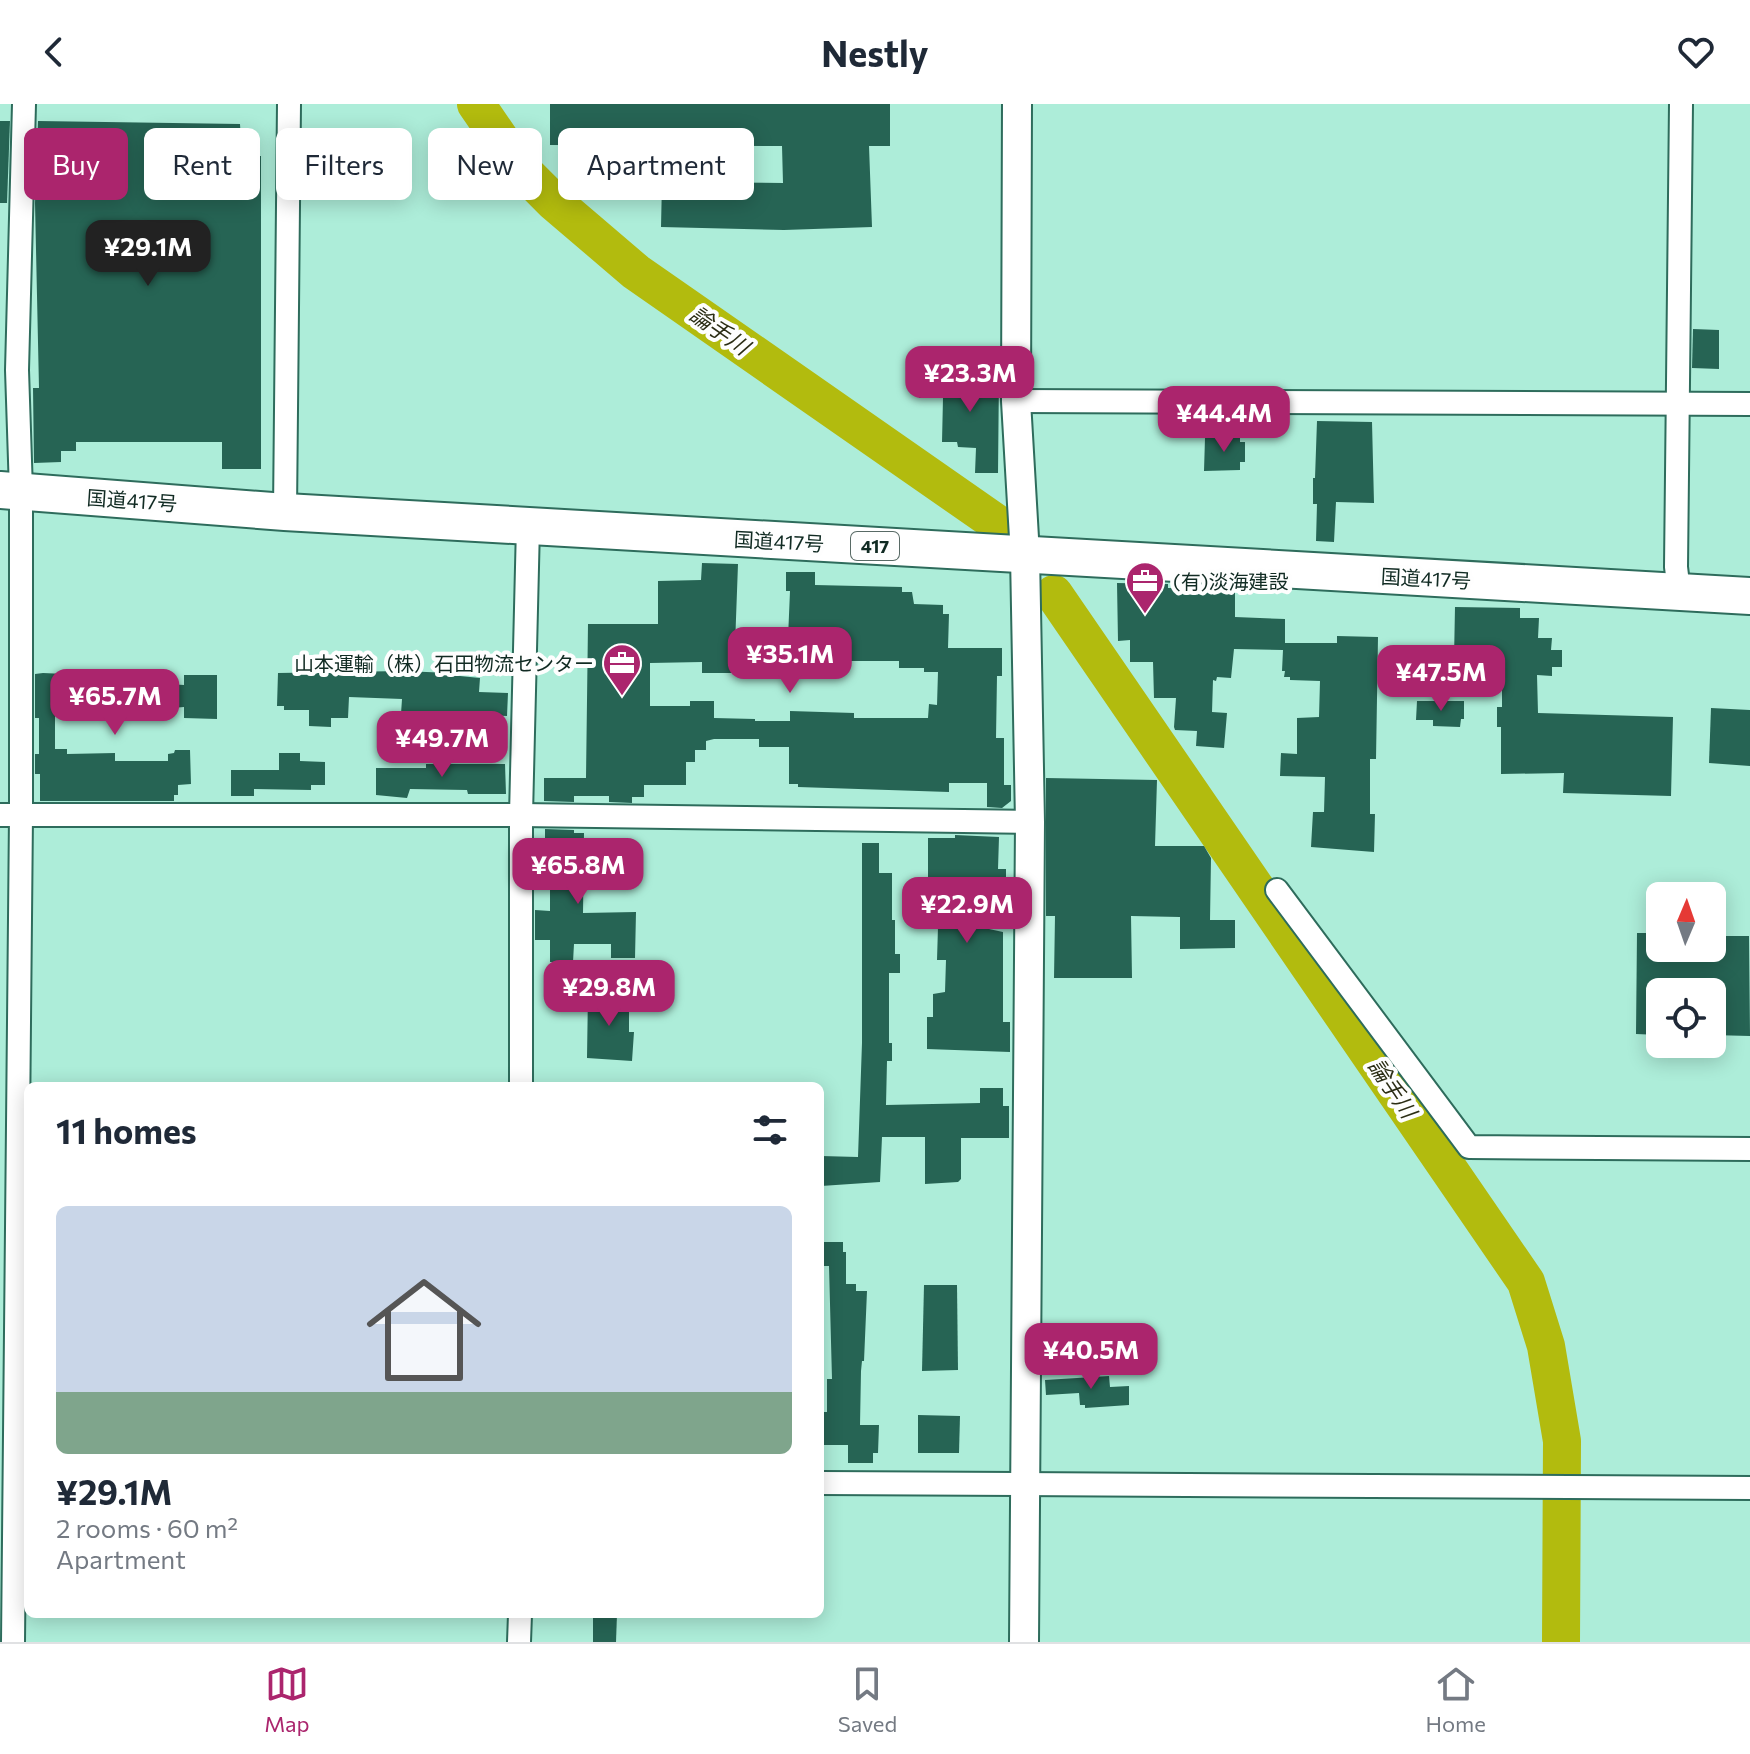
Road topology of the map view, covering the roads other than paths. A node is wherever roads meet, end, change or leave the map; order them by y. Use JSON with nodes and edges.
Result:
{"nodes":[{"id":1,"x":24,"y":104,"type":"edge"},
{"id":2,"x":289,"y":104,"type":"edge"},
{"id":3,"x":1017,"y":104,"type":"edge"},
{"id":4,"x":1681,"y":104,"type":"edge"},
{"id":5,"x":1016,"y":401,"type":"junction"},
{"id":6,"x":1750,"y":404,"type":"edge"},
{"id":7,"x":1678,"y":405,"type":"junction"},
{"id":8,"x":10,"y":490,"type":"edge"},
{"id":9,"x":285,"y":512,"type":"junction"},
{"id":10,"x":528,"y":526,"type":"junction"},
{"id":11,"x":1025,"y":555,"type":"junction"},
{"id":12,"x":1679,"y":592,"type":"junction"},
{"id":13,"x":1750,"y":596,"type":"edge"},
{"id":14,"x":11,"y":815,"type":"edge"},
{"id":15,"x":521,"y":815,"type":"junction"},
{"id":16,"x":1030,"y":822,"type":"junction"},
{"id":17,"x":1277,"y":890,"type":"dead end"},
{"id":18,"x":10,"y":971,"type":"edge"},
{"id":19,"x":521,"y":1082,"type":"edge"},
{"id":20,"x":9,"y":1085,"type":"edge"},
{"id":21,"x":1750,"y":1149,"type":"edge"},
{"id":22,"x":14,"y":1477,"type":"edge"},
{"id":23,"x":824,"y":1483,"type":"edge"},
{"id":24,"x":1025,"y":1484,"type":"junction"},
{"id":25,"x":1750,"y":1488,"type":"edge"},
{"id":26,"x":520,"y":1618,"type":"edge"},
{"id":27,"x":13,"y":1642,"type":"edge"},
{"id":28,"x":519,"y":1642,"type":"edge"},
{"id":29,"x":1024,"y":1642,"type":"edge"}],
"edges":[{"from":1,"to":8,"type":"street"},
{"from":2,"to":9,"type":"street"},
{"from":3,"to":5,"type":"street"},
{"from":4,"to":7,"type":"street"},
{"from":5,"to":7,"type":"street"},
{"from":5,"to":11,"type":"street"},
{"from":6,"to":7,"type":"street"},
{"from":7,"to":12,"type":"street"},
{"from":8,"to":9,"type":"highway","name":"国道417号","number":"417"},
{"from":8,"to":14,"type":"street"},
{"from":9,"to":10,"type":"highway","name":"国道417号","number":"417"},
{"from":10,"to":11,"type":"highway","name":"国道417号","number":"417"},
{"from":10,"to":15,"type":"street"},
{"from":11,"to":12,"type":"highway","name":"国道417号","number":"417"},
{"from":11,"to":16,"type":"street"},
{"from":12,"to":13,"type":"highway","name":"国道417号","number":"417"},
{"from":14,"to":15,"type":"street"},
{"from":14,"to":18,"type":"street"},
{"from":15,"to":16,"type":"street"},
{"from":15,"to":19,"type":"street"},
{"from":16,"to":24,"type":"street"},
{"from":17,"to":21,"type":"street"},
{"from":18,"to":20,"type":"street"},
{"from":20,"to":22,"type":"street"},
{"from":22,"to":27,"type":"street"},
{"from":23,"to":24,"type":"street"},
{"from":24,"to":25,"type":"street"},
{"from":24,"to":29,"type":"street"},
{"from":26,"to":28,"type":"street"}]}
